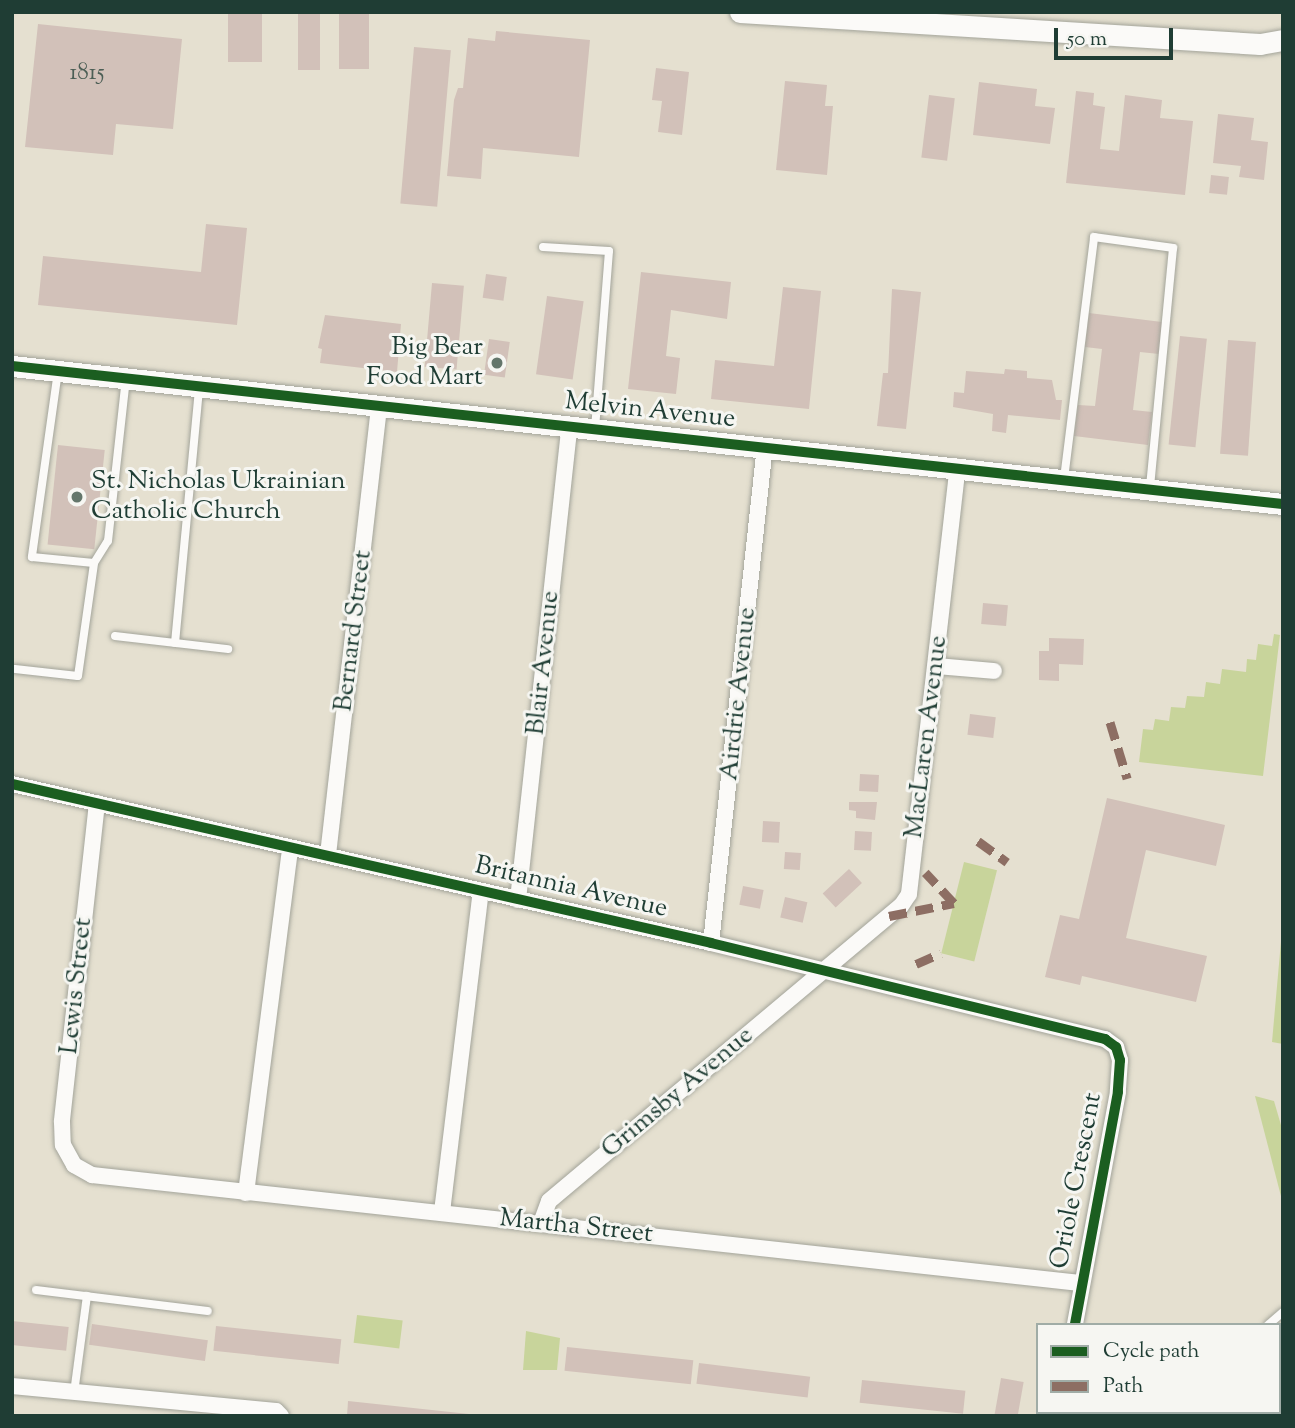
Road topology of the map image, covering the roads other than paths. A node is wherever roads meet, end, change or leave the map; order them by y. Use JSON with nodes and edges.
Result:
{"nodes":[{"id":1,"x":740,"y":12,"type":"edge"},
{"id":2,"x":959,"y":19,"type":"edge"},
{"id":3,"x":1283,"y":40,"type":"edge"},
{"id":4,"x":1260,"y":44,"type":"junction"},
{"id":5,"x":1283,"y":54,"type":"edge"},
{"id":6,"x":542,"y":247,"type":"dead end"},
{"id":7,"x":12,"y":366,"type":"edge"},
{"id":8,"x":58,"y":371,"type":"junction"},
{"id":9,"x":126,"y":379,"type":"junction"},
{"id":10,"x":199,"y":387,"type":"junction"},
{"id":11,"x":379,"y":407,"type":"junction"},
{"id":12,"x":570,"y":425,"type":"junction"},
{"id":13,"x":595,"y":428,"type":"junction"},
{"id":14,"x":765,"y":446,"type":"junction"},
{"id":15,"x":958,"y":467,"type":"junction"},
{"id":16,"x":1064,"y":479,"type":"junction"},
{"id":17,"x":1150,"y":489,"type":"junction"},
{"id":18,"x":1283,"y":504,"type":"edge"},
{"id":19,"x":94,"y":563,"type":"junction"},
{"id":20,"x":115,"y":636,"type":"dead end"},
{"id":21,"x":175,"y":643,"type":"junction"},
{"id":22,"x":229,"y":649,"type":"dead end"},
{"id":23,"x":936,"y":666,"type":"junction"},
{"id":24,"x":15,"y":669,"type":"dead end"},
{"id":25,"x":994,"y":671,"type":"dead end"},
{"id":26,"x":12,"y":784,"type":"edge"},
{"id":27,"x":97,"y":803,"type":"junction"},
{"id":28,"x":290,"y":849,"type":"junction"},
{"id":29,"x":328,"y":855,"type":"junction"},
{"id":30,"x":481,"y":891,"type":"junction"},
{"id":31,"x":518,"y":900,"type":"junction"},
{"id":32,"x":711,"y":943,"type":"junction"},
{"id":33,"x":825,"y":970,"type":"junction"},
{"id":34,"x":1116,"y":1046,"type":"joint"},
{"id":35,"x":74,"y":1165,"type":"joint"},
{"id":36,"x":246,"y":1193,"type":"junction"},
{"id":37,"x":442,"y":1212,"type":"junction"},
{"id":38,"x":541,"y":1223,"type":"junction"},
{"id":39,"x":1080,"y":1283,"type":"junction"},
{"id":40,"x":36,"y":1290,"type":"dead end"},
{"id":41,"x":87,"y":1296,"type":"junction"},
{"id":42,"x":208,"y":1311,"type":"dead end"},
{"id":43,"x":1075,"y":1323,"type":"edge"},
{"id":44,"x":12,"y":1386,"type":"edge"},
{"id":45,"x":74,"y":1393,"type":"junction"},
{"id":46,"x":112,"y":1398,"type":"junction"},
{"id":47,"x":110,"y":1416,"type":"edge"},
{"id":48,"x":281,"y":1416,"type":"edge"}],
"edges":[{"from":1,"to":2,"type":"street"},
{"from":2,"to":4,"type":"street"},
{"from":3,"to":4,"type":"street"},
{"from":4,"to":5,"type":"street"},
{"from":6,"to":13,"type":"lane"},
{"from":7,"to":8,"type":"street","name":"Melvin Avenue"},
{"from":8,"to":9,"type":"street","name":"Melvin Avenue"},
{"from":8,"to":19,"type":"lane"},
{"from":9,"to":10,"type":"street","name":"Melvin Avenue"},
{"from":9,"to":19,"type":"lane"},
{"from":10,"to":11,"type":"street","name":"Melvin Avenue"},
{"from":10,"to":21,"type":"lane"},
{"from":11,"to":12,"type":"street","name":"Melvin Avenue"},
{"from":11,"to":29,"type":"street","name":"Bernard Street"},
{"from":12,"to":13,"type":"street","name":"Melvin Avenue"},
{"from":12,"to":31,"type":"street","name":"Blair Avenue"},
{"from":13,"to":14,"type":"street","name":"Melvin Avenue"},
{"from":14,"to":15,"type":"street","name":"Melvin Avenue"},
{"from":14,"to":32,"type":"street","name":"Airdrie Avenue"},
{"from":15,"to":16,"type":"street","name":"Melvin Avenue"},
{"from":15,"to":23,"type":"street","name":"MacLaren Avenue"},
{"from":16,"to":17,"type":"street","name":"Melvin Avenue"},
{"from":16,"to":17,"type":"lane"},
{"from":17,"to":18,"type":"street","name":"Melvin Avenue"},
{"from":19,"to":24,"type":"lane"},
{"from":20,"to":21,"type":"lane"},
{"from":21,"to":22,"type":"lane"},
{"from":23,"to":25,"type":"street"},
{"from":23,"to":33,"type":"street","name":"MacLaren Avenue"},
{"from":26,"to":27,"type":"street","name":"Britannia Avenue"},
{"from":27,"to":28,"type":"street","name":"Britannia Avenue"},
{"from":27,"to":35,"type":"street","name":"Lewis Street"},
{"from":28,"to":29,"type":"street","name":"Britannia Avenue"},
{"from":28,"to":36,"type":"street"},
{"from":29,"to":30,"type":"street","name":"Britannia Avenue"},
{"from":30,"to":31,"type":"street","name":"Britannia Avenue"},
{"from":30,"to":37,"type":"street"},
{"from":31,"to":32,"type":"street","name":"Britannia Avenue"},
{"from":32,"to":33,"type":"street","name":"Britannia Avenue"},
{"from":33,"to":34,"type":"street","name":"Britannia Avenue"},
{"from":33,"to":38,"type":"street","name":"Grimsby Avenue"},
{"from":34,"to":39,"type":"street","name":"Oriole Crescent"},
{"from":35,"to":36,"type":"street","name":"Martha Street"},
{"from":36,"to":37,"type":"street","name":"Martha Street"},
{"from":37,"to":38,"type":"street","name":"Martha Street"},
{"from":38,"to":39,"type":"street","name":"Martha Street"},
{"from":39,"to":43,"type":"street","name":"Oriole Crescent"},
{"from":40,"to":41,"type":"lane"},
{"from":41,"to":42,"type":"lane"},
{"from":41,"to":45,"type":"lane"},
{"from":44,"to":45,"type":"street"},
{"from":45,"to":46,"type":"street"},
{"from":46,"to":47,"type":"street"},
{"from":46,"to":48,"type":"street"}]}
